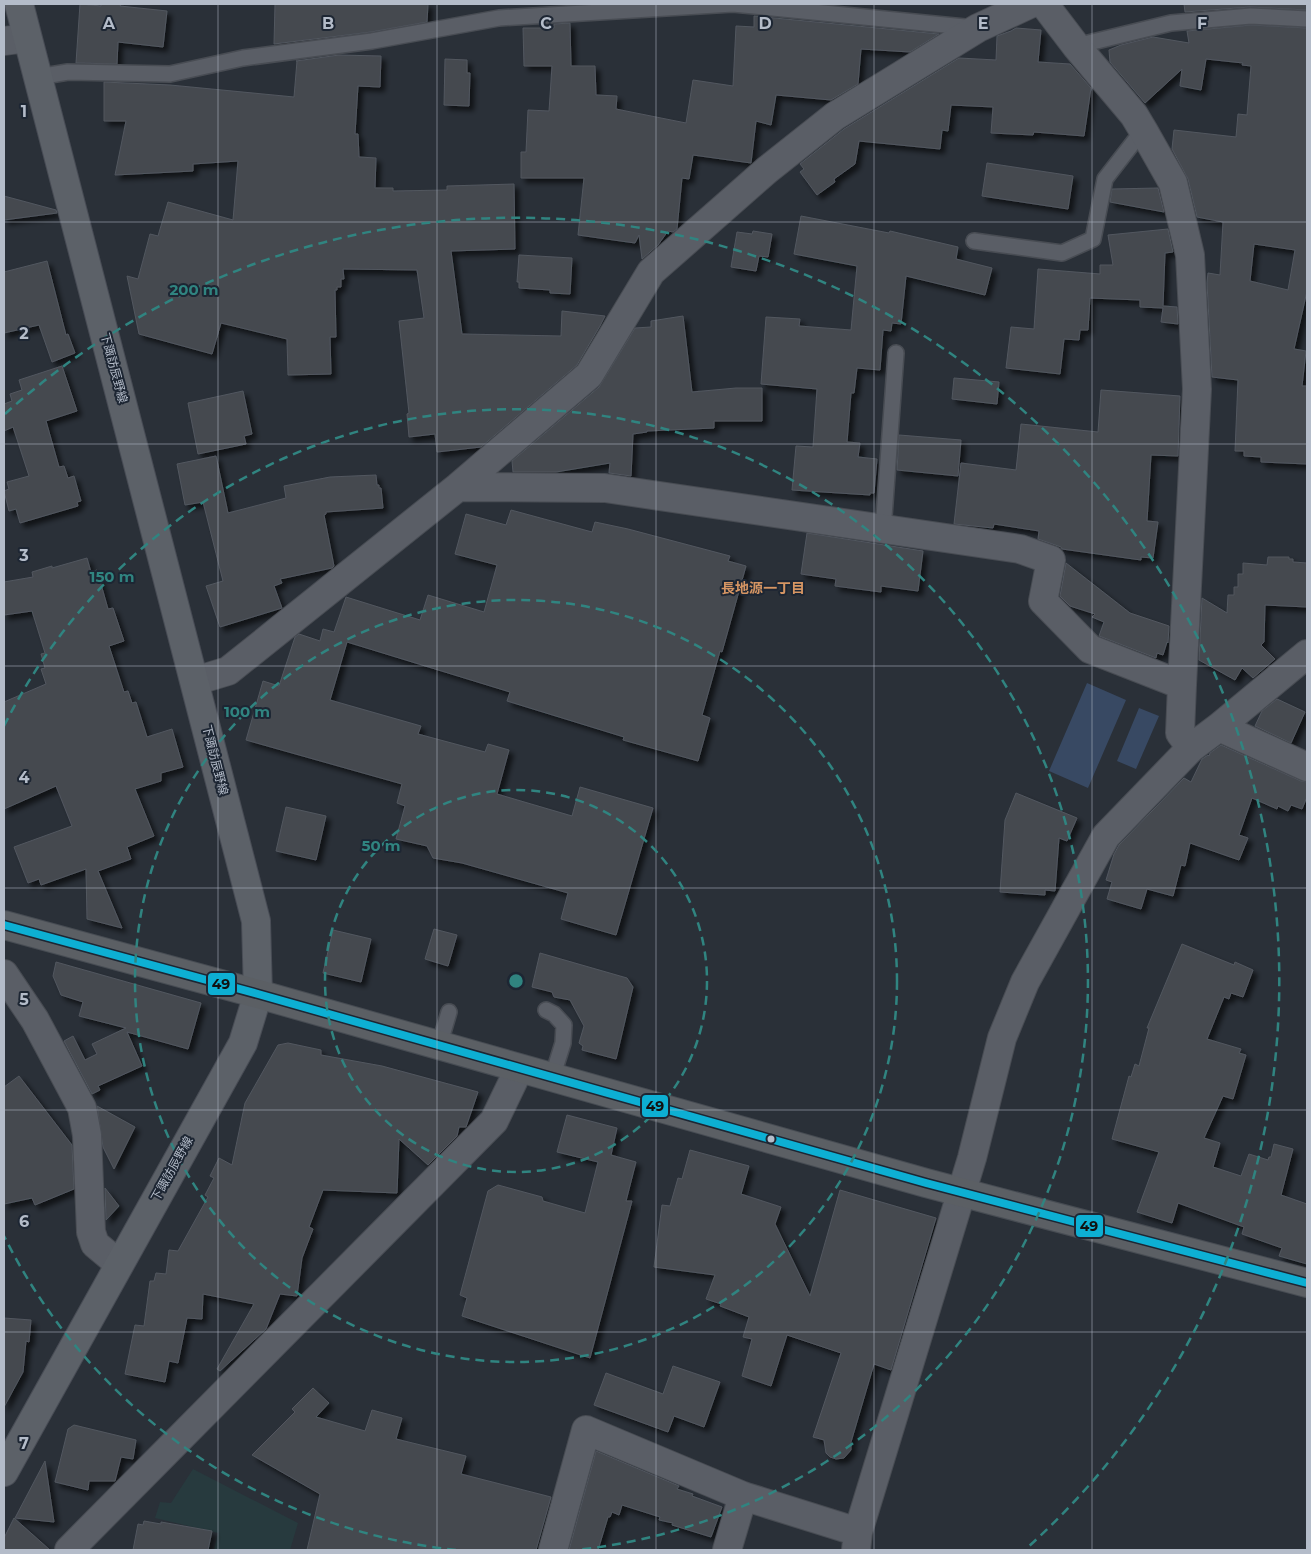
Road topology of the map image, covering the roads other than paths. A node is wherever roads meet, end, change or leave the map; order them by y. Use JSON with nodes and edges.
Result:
{"nodes":[{"id":1,"x":18,"y":4,"type":"edge"},
{"id":2,"x":1030,"y":4,"type":"edge"},
{"id":3,"x":1044,"y":4,"type":"edge"},
{"id":4,"x":499,"y":11,"type":"edge"},
{"id":5,"x":1307,"y":19,"type":"edge"},
{"id":6,"x":978,"y":28,"type":"junction"},
{"id":7,"x":15,"y":39,"type":"edge"},
{"id":8,"x":1076,"y":46,"type":"junction"},
{"id":9,"x":38,"y":77,"type":"junction"},
{"id":10,"x":1143,"y":130,"type":"junction"},
{"id":11,"x":974,"y":241,"type":"dead end"},
{"id":12,"x":896,"y":353,"type":"dead end"},
{"id":13,"x":458,"y":487,"type":"junction"},
{"id":14,"x":883,"y":530,"type":"junction"},
{"id":15,"x":1307,"y":654,"type":"edge"},
{"id":16,"x":195,"y":681,"type":"junction"},
{"id":17,"x":1182,"y":685,"type":"junction"},
{"id":18,"x":1219,"y":727,"type":"junction"},
{"id":19,"x":1191,"y":748,"type":"junction"},
{"id":20,"x":1307,"y":768,"type":"edge"},
{"id":21,"x":4,"y":925,"type":"edge"},
{"id":22,"x":4,"y":974,"type":"edge"},
{"id":23,"x":258,"y":994,"type":"junction"},
{"id":24,"x":546,"y":1010,"type":"dead end"},
{"id":25,"x":449,"y":1012,"type":"dead end"},
{"id":26,"x":439,"y":1046,"type":"junction"},
{"id":27,"x":518,"y":1069,"type":"junction"},
{"id":28,"x":552,"y":1078,"type":"junction"},
{"id":29,"x":960,"y":1192,"type":"junction"},
{"id":30,"x":119,"y":1264,"type":"junction"},
{"id":31,"x":1307,"y":1283,"type":"edge"},
{"id":32,"x":11,"y":1442,"type":"edge"},
{"id":33,"x":4,"y":1472,"type":"edge"},
{"id":34,"x":743,"y":1496,"type":"junction"},
{"id":35,"x":857,"y":1541,"type":"edge"},
{"id":36,"x":69,"y":1550,"type":"edge"},
{"id":37,"x":553,"y":1550,"type":"edge"},
{"id":38,"x":727,"y":1550,"type":"edge"}],
"edges":[{"from":1,"to":7,"type":"main road","name":"下諏訪辰野線"},
{"from":2,"to":6,"type":"street"},
{"from":3,"to":8,"type":"street"},
{"from":4,"to":6,"type":"lane"},
{"from":4,"to":9,"type":"lane"},
{"from":5,"to":8,"type":"lane"},
{"from":6,"to":13,"type":"street"},
{"from":7,"to":9,"type":"main road","name":"下諏訪辰野線"},
{"from":8,"to":10,"type":"street"},
{"from":9,"to":16,"type":"main road","name":"下諏訪辰野線"},
{"from":10,"to":11,"type":"lane"},
{"from":10,"to":17,"type":"street"},
{"from":12,"to":14,"type":"lane"},
{"from":13,"to":14,"type":"street"},
{"from":13,"to":16,"type":"street"},
{"from":14,"to":17,"type":"street"},
{"from":15,"to":18,"type":"street"},
{"from":16,"to":23,"type":"main road","name":"下諏訪辰野線"},
{"from":17,"to":19,"type":"street"},
{"from":18,"to":19,"type":"street"},
{"from":18,"to":20,"type":"street"},
{"from":19,"to":29,"type":"street"},
{"from":21,"to":23,"type":"highway"},
{"from":22,"to":30,"type":"street"},
{"from":23,"to":26,"type":"highway"},
{"from":23,"to":30,"type":"main road","name":"下諏訪辰野線"},
{"from":24,"to":28,"type":"lane"},
{"from":25,"to":26,"type":"lane"},
{"from":26,"to":27,"type":"highway"},
{"from":27,"to":28,"type":"highway"},
{"from":27,"to":36,"type":"street"},
{"from":28,"to":29,"type":"highway"},
{"from":29,"to":31,"type":"highway"},
{"from":29,"to":35,"type":"street"},
{"from":30,"to":32,"type":"main road","name":"下諏訪辰野線"},
{"from":32,"to":33,"type":"main road","name":"下諏訪辰野線"},
{"from":34,"to":35,"type":"street"},
{"from":34,"to":37,"type":"street"},
{"from":34,"to":38,"type":"street"}]}
